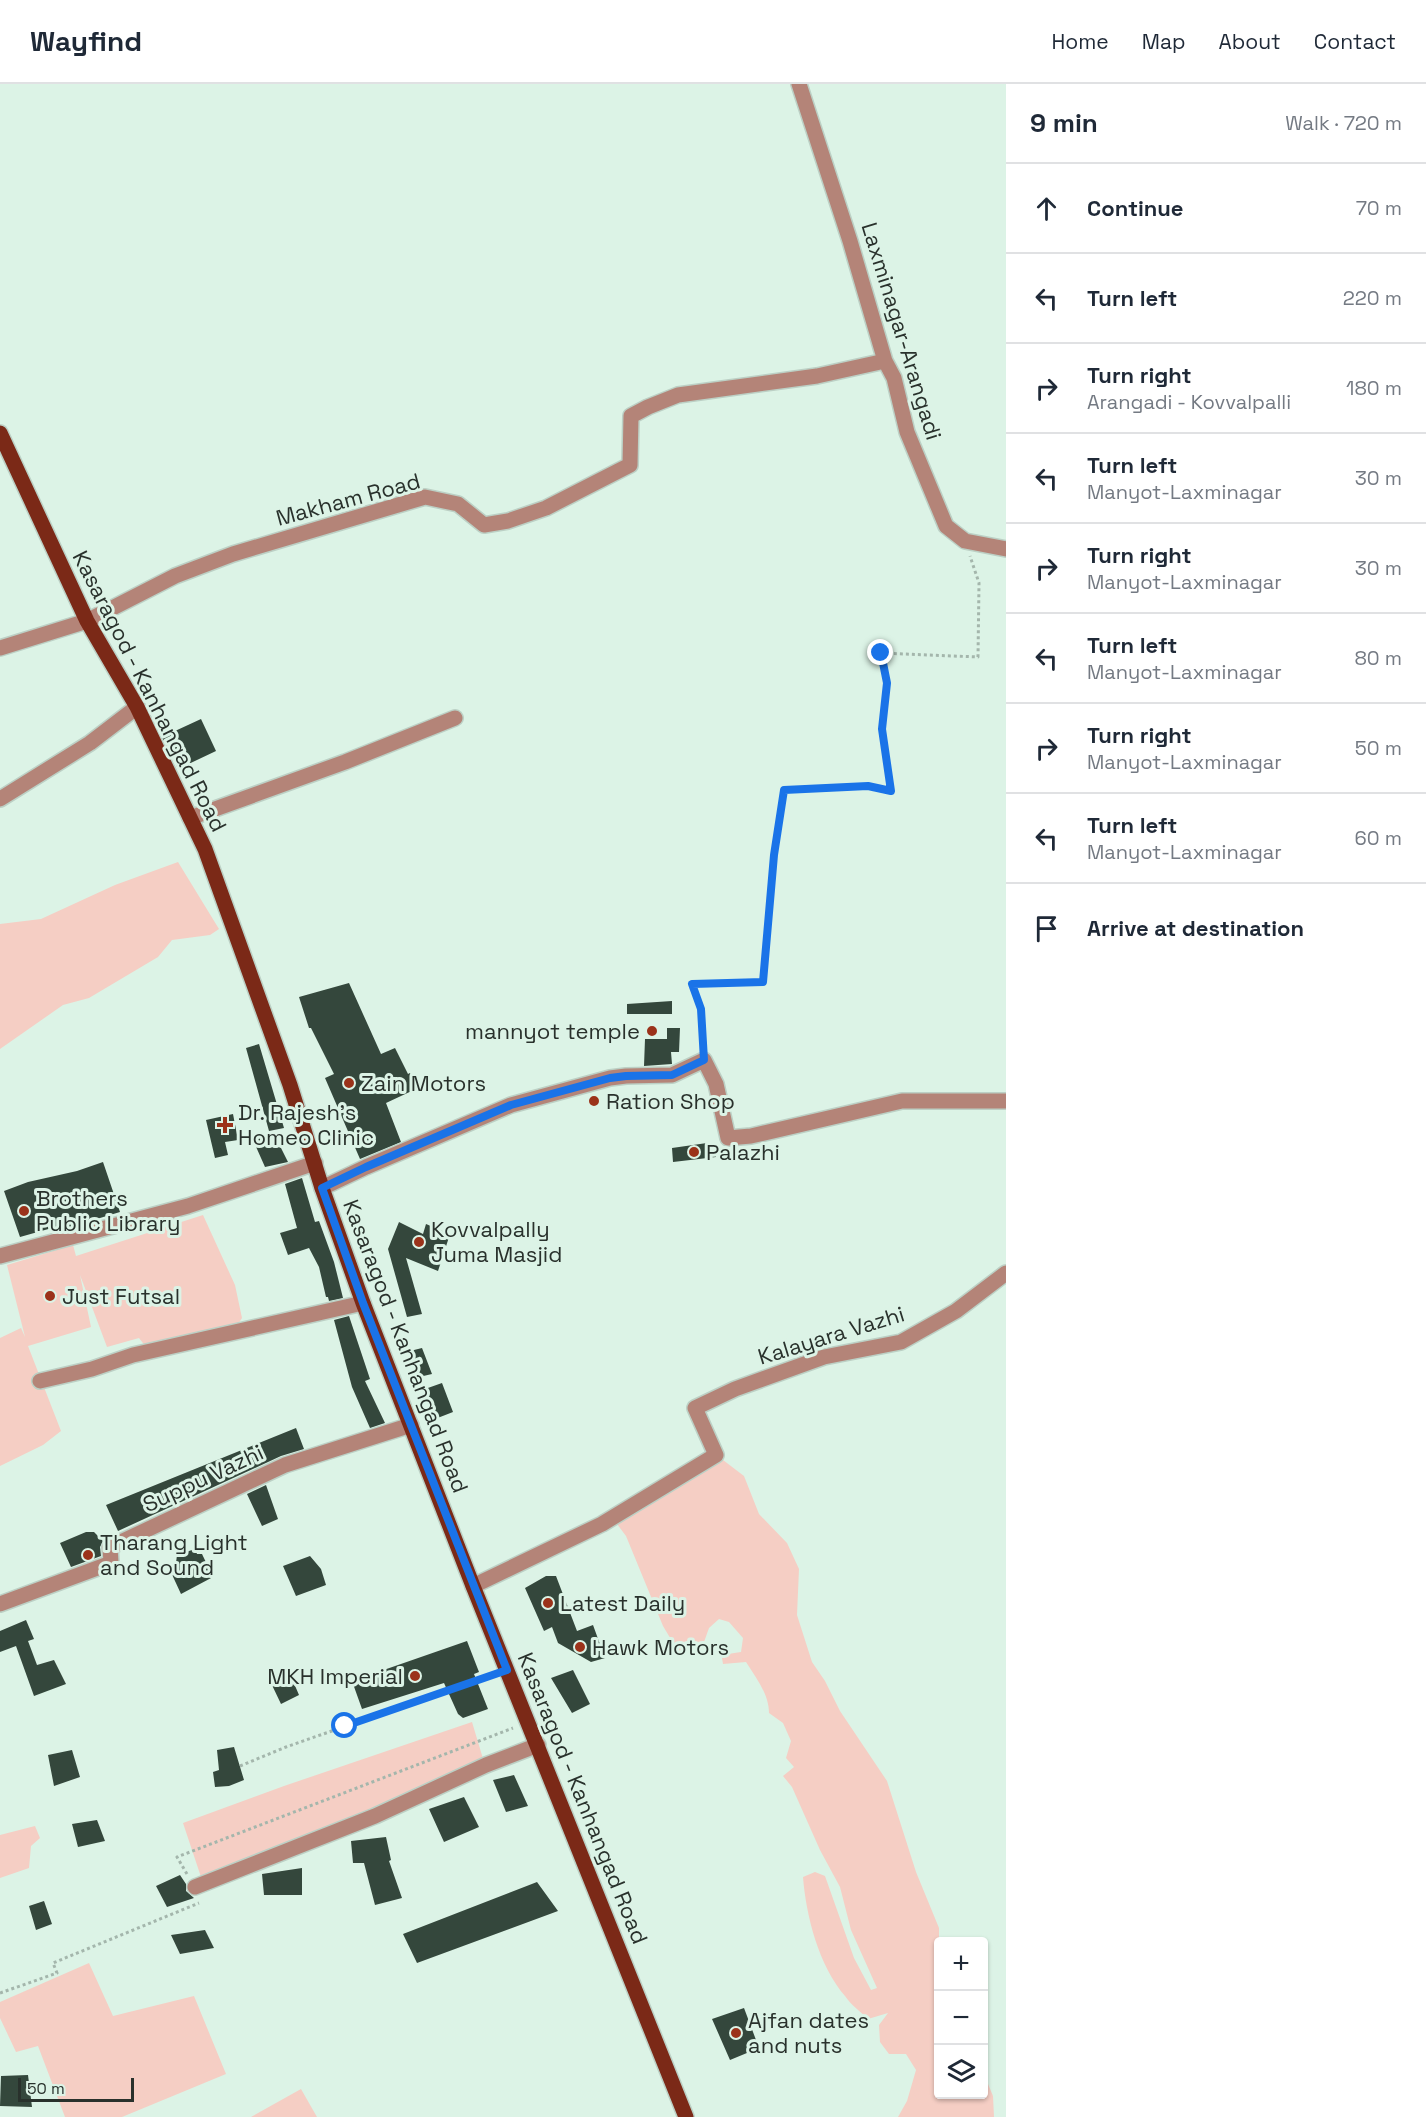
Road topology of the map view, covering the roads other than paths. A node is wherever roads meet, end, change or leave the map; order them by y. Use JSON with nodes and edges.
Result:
{"nodes":[{"id":1,"x":799,"y":84,"type":"edge"},
{"id":2,"x":885,"y":361,"type":"junction"},
{"id":3,"x":0,"y":434,"type":"edge"},
{"id":4,"x":1006,"y":549,"type":"edge"},
{"id":5,"x":87,"y":621,"type":"junction"},
{"id":6,"x":0,"y":648,"type":"edge"},
{"id":7,"x":137,"y":707,"type":"junction"},
{"id":8,"x":455,"y":718,"type":"dead end"},
{"id":9,"x":0,"y":799,"type":"edge"},
{"id":10,"x":190,"y":818,"type":"junction"},
{"id":11,"x":1006,"y":1101,"type":"edge"},
{"id":12,"x":315,"y":1163,"type":"junction"},
{"id":13,"x":322,"y":1188,"type":"junction"},
{"id":14,"x":0,"y":1256,"type":"edge"},
{"id":15,"x":1006,"y":1273,"type":"edge"},
{"id":16,"x":363,"y":1303,"type":"junction"},
{"id":17,"x":40,"y":1381,"type":"dead end"},
{"id":18,"x":411,"y":1425,"type":"junction"},
{"id":19,"x":473,"y":1586,"type":"junction"},
{"id":20,"x":0,"y":1604,"type":"edge"},
{"id":21,"x":538,"y":1745,"type":"junction"},
{"id":22,"x":195,"y":1887,"type":"dead end"},
{"id":23,"x":686,"y":2117,"type":"edge"}],
"edges":[{"from":1,"to":2,"type":"street","name":"Laxminagar-Arangadi"},
{"from":2,"to":4,"type":"street","name":"Laxminagar-Arangadi"},
{"from":2,"to":5,"type":"street","name":"Makham Road"},
{"from":3,"to":5,"type":"main road","name":"Kasaragod - Kanhangad Road"},
{"from":5,"to":6,"type":"street"},
{"from":5,"to":7,"type":"main road","name":"Kasaragod - Kanhangad Road"},
{"from":7,"to":9,"type":"street"},
{"from":7,"to":10,"type":"main road","name":"Kasaragod - Kanhangad Road"},
{"from":8,"to":10,"type":"street"},
{"from":10,"to":12,"type":"main road","name":"Kasaragod - Kanhangad Road"},
{"from":11,"to":13,"type":"street"},
{"from":12,"to":13,"type":"main road","name":"Kasaragod - Kanhangad Road"},
{"from":12,"to":14,"type":"street"},
{"from":13,"to":16,"type":"main road","name":"Kasaragod - Kanhangad Road"},
{"from":15,"to":19,"type":"street","name":"Kalayara Vazhi"},
{"from":16,"to":17,"type":"street"},
{"from":16,"to":18,"type":"main road","name":"Kasaragod - Kanhangad Road"},
{"from":18,"to":19,"type":"main road","name":"Kasaragod - Kanhangad Road"},
{"from":18,"to":20,"type":"street","name":"Suppu Vazhi"},
{"from":19,"to":21,"type":"main road","name":"Kasaragod - Kanhangad Road"},
{"from":21,"to":22,"type":"street"},
{"from":21,"to":23,"type":"main road","name":"Kasaragod - Kanhangad Road"}]}
